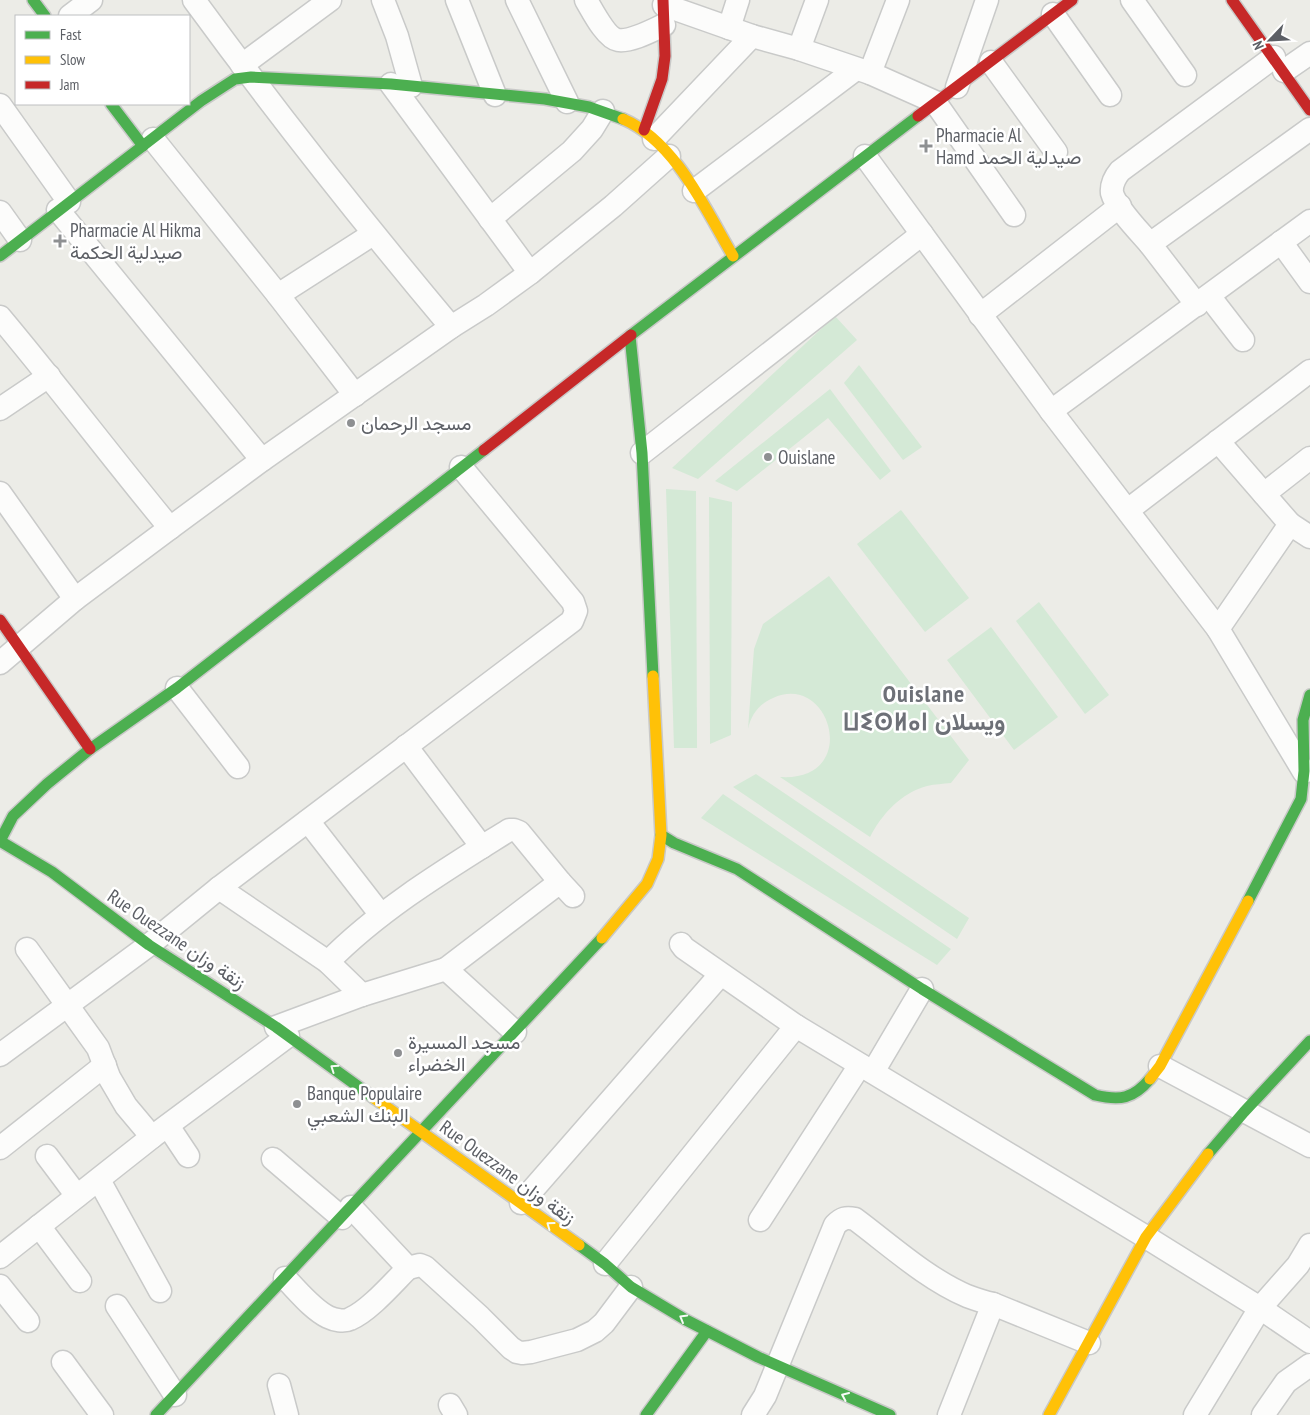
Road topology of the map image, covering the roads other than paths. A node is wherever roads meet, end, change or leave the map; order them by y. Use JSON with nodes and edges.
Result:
{"nodes":[{"id":1,"x":33,"y":0,"type":"edge"},
{"id":2,"x":91,"y":0,"type":"edge"},
{"id":3,"x":194,"y":0,"type":"edge"},
{"id":4,"x":330,"y":0,"type":"edge"},
{"id":5,"x":383,"y":0,"type":"edge"},
{"id":6,"x":457,"y":0,"type":"edge"},
{"id":7,"x":516,"y":0,"type":"edge"},
{"id":8,"x":586,"y":0,"type":"edge"},
{"id":9,"x":738,"y":0,"type":"edge"},
{"id":10,"x":817,"y":0,"type":"edge"},
{"id":11,"x":898,"y":0,"type":"edge"},
{"id":12,"x":987,"y":0,"type":"edge"},
{"id":13,"x":1072,"y":0,"type":"edge"},
{"id":14,"x":1132,"y":0,"type":"edge"},
{"id":15,"x":1232,"y":0,"type":"edge"},
{"id":16,"x":664,"y":10,"type":"edge"},
{"id":17,"x":1053,"y":14,"type":"junction"},
{"id":18,"x":44,"y":15,"type":"edge"},
{"id":19,"x":71,"y":15,"type":"edge"},
{"id":20,"x":729,"y":28,"type":"junction"},
{"id":21,"x":752,"y":36,"type":"junction"},
{"id":22,"x":799,"y":50,"type":"junction"},
{"id":23,"x":1310,"y":53,"type":"edge"},
{"id":24,"x":991,"y":62,"type":"junction"},
{"id":25,"x":1279,"y":64,"type":"junction"},
{"id":26,"x":246,"y":71,"type":"junction"},
{"id":27,"x":863,"y":71,"type":"junction"},
{"id":28,"x":1185,"y":75,"type":"dead end"},
{"id":29,"x":401,"y":85,"type":"junction"},
{"id":30,"x":957,"y":86,"type":"junction"},
{"id":31,"x":496,"y":95,"type":"junction"},
{"id":32,"x":1110,"y":95,"type":"dead end"},
{"id":33,"x":567,"y":102,"type":"junction"},
{"id":34,"x":935,"y":102,"type":"junction"},
{"id":35,"x":0,"y":105,"type":"edge"},
{"id":36,"x":113,"y":105,"type":"edge"},
{"id":37,"x":1310,"y":110,"type":"edge"},
{"id":38,"x":603,"y":111,"type":"junction"},
{"id":39,"x":1310,"y":129,"type":"edge"},
{"id":40,"x":649,"y":135,"type":"junction"},
{"id":41,"x":148,"y":142,"type":"junction"},
{"id":42,"x":1056,"y":152,"type":"dead end"},
{"id":43,"x":669,"y":156,"type":"junction"},
{"id":44,"x":865,"y":156,"type":"junction"},
{"id":45,"x":694,"y":191,"type":"junction"},
{"id":46,"x":64,"y":206,"type":"junction"},
{"id":47,"x":1120,"y":206,"type":"junction"},
{"id":48,"x":0,"y":212,"type":"edge"},
{"id":49,"x":1014,"y":215,"type":"dead end"},
{"id":50,"x":490,"y":219,"type":"junction"},
{"id":51,"x":1310,"y":221,"type":"edge"},
{"id":52,"x":373,"y":234,"type":"junction"},
{"id":53,"x":922,"y":234,"type":"junction"},
{"id":54,"x":20,"y":240,"type":"junction"},
{"id":55,"x":1281,"y":242,"type":"junction"},
{"id":56,"x":1150,"y":244,"type":"junction"},
{"id":57,"x":0,"y":256,"type":"edge"},
{"id":58,"x":733,"y":256,"type":"junction"},
{"id":59,"x":530,"y":273,"type":"junction"},
{"id":60,"x":1310,"y":282,"type":"edge"},
{"id":61,"x":278,"y":295,"type":"junction"},
{"id":62,"x":1203,"y":301,"type":"junction"},
{"id":63,"x":980,"y":315,"type":"junction"},
{"id":64,"x":0,"y":317,"type":"edge"},
{"id":65,"x":451,"y":327,"type":"junction"},
{"id":66,"x":630,"y":336,"type":"junction"},
{"id":67,"x":1243,"y":340,"type":"dead end"},
{"id":68,"x":1310,"y":371,"type":"edge"},
{"id":69,"x":49,"y":376,"type":"junction"},
{"id":70,"x":355,"y":395,"type":"junction"},
{"id":71,"x":0,"y":410,"type":"edge"},
{"id":72,"x":1051,"y":412,"type":"junction"},
{"id":73,"x":1218,"y":441,"type":"junction"},
{"id":74,"x":642,"y":453,"type":"junction"},
{"id":75,"x":1310,"y":458,"type":"edge"},
{"id":76,"x":262,"y":460,"type":"junction"},
{"id":77,"x":460,"y":467,"type":"junction"},
{"id":78,"x":0,"y":493,"type":"edge"},
{"id":79,"x":1264,"y":494,"type":"junction"},
{"id":80,"x":1128,"y":510,"type":"junction"},
{"id":81,"x":1290,"y":524,"type":"junction"},
{"id":82,"x":170,"y":528,"type":"junction"},
{"id":83,"x":1310,"y":537,"type":"edge"},
{"id":84,"x":75,"y":599,"type":"junction"},
{"id":85,"x":0,"y":620,"type":"edge"},
{"id":86,"x":1218,"y":629,"type":"junction"},
{"id":87,"x":18,"y":648,"type":"junction"},
{"id":88,"x":0,"y":663,"type":"edge"},
{"id":89,"x":177,"y":688,"type":"junction"},
{"id":90,"x":1310,"y":695,"type":"edge"},
{"id":91,"x":406,"y":746,"type":"junction"},
{"id":92,"x":90,"y":749,"type":"junction"},
{"id":93,"x":238,"y":767,"type":"dead end"},
{"id":94,"x":1307,"y":774,"type":"edge"},
{"id":95,"x":308,"y":821,"type":"junction"},
{"id":96,"x":660,"y":835,"type":"junction"},
{"id":97,"x":0,"y":841,"type":"edge"},
{"id":98,"x":482,"y":847,"type":"junction"},
{"id":99,"x":219,"y":888,"type":"junction"},
{"id":100,"x":381,"y":915,"type":"junction"},
{"id":101,"x":680,"y":944,"type":"dead end"},
{"id":102,"x":149,"y":945,"type":"junction"},
{"id":103,"x":27,"y":949,"type":"dead end"},
{"id":104,"x":328,"y":962,"type":"junction"},
{"id":105,"x":446,"y":969,"type":"junction"},
{"id":106,"x":720,"y":975,"type":"junction"},
{"id":107,"x":922,"y":989,"type":"junction"},
{"id":108,"x":362,"y":995,"type":"junction"},
{"id":109,"x":68,"y":1004,"type":"junction"},
{"id":110,"x":796,"y":1026,"type":"junction"},
{"id":111,"x":282,"y":1031,"type":"junction"},
{"id":112,"x":515,"y":1032,"type":"junction"},
{"id":113,"x":1310,"y":1041,"type":"edge"},
{"id":114,"x":0,"y":1055,"type":"edge"},
{"id":115,"x":105,"y":1064,"type":"junction"},
{"id":116,"x":1160,"y":1066,"type":"junction"},
{"id":117,"x":867,"y":1068,"type":"junction"},
{"id":118,"x":1244,"y":1112,"type":"junction"},
{"id":119,"x":160,"y":1131,"type":"junction"},
{"id":120,"x":422,"y":1132,"type":"junction"},
{"id":121,"x":1310,"y":1146,"type":"edge"},
{"id":122,"x":0,"y":1148,"type":"edge"},
{"id":123,"x":48,"y":1156,"type":"dead end"},
{"id":124,"x":188,"y":1156,"type":"dead end"},
{"id":125,"x":273,"y":1159,"type":"dead end"},
{"id":126,"x":99,"y":1180,"type":"junction"},
{"id":127,"x":77,"y":1196,"type":"junction"},
{"id":128,"x":521,"y":1203,"type":"junction"},
{"id":129,"x":346,"y":1212,"type":"junction"},
{"id":130,"x":760,"y":1220,"type":"dead end"},
{"id":131,"x":39,"y":1226,"type":"junction"},
{"id":132,"x":1146,"y":1237,"type":"junction"},
{"id":133,"x":1310,"y":1245,"type":"edge"},
{"id":134,"x":0,"y":1257,"type":"edge"},
{"id":135,"x":605,"y":1264,"type":"junction"},
{"id":136,"x":408,"y":1268,"type":"junction"},
{"id":137,"x":285,"y":1278,"type":"junction"},
{"id":138,"x":80,"y":1281,"type":"dead end"},
{"id":139,"x":0,"y":1286,"type":"edge"},
{"id":140,"x":631,"y":1287,"type":"junction"},
{"id":141,"x":160,"y":1291,"type":"dead end"},
{"id":142,"x":993,"y":1304,"type":"junction"},
{"id":143,"x":117,"y":1306,"type":"dead end"},
{"id":144,"x":1260,"y":1308,"type":"junction"},
{"id":145,"x":28,"y":1321,"type":"dead end"},
{"id":146,"x":707,"y":1331,"type":"junction"},
{"id":147,"x":1310,"y":1342,"type":"edge"},
{"id":148,"x":1088,"y":1343,"type":"junction"},
{"id":149,"x":63,"y":1362,"type":"dead end"},
{"id":150,"x":1310,"y":1365,"type":"edge"},
{"id":151,"x":778,"y":1366,"type":"junction"},
{"id":152,"x":279,"y":1385,"type":"dead end"},
{"id":153,"x":175,"y":1395,"type":"junction"},
{"id":154,"x":102,"y":1415,"type":"edge"},
{"id":155,"x":156,"y":1415,"type":"edge"},
{"id":156,"x":287,"y":1415,"type":"edge"},
{"id":157,"x":646,"y":1415,"type":"edge"},
{"id":158,"x":753,"y":1415,"type":"edge"},
{"id":159,"x":890,"y":1415,"type":"edge"},
{"id":160,"x":949,"y":1415,"type":"edge"},
{"id":161,"x":1049,"y":1415,"type":"edge"},
{"id":162,"x":1195,"y":1415,"type":"edge"},
{"id":163,"x":1263,"y":1415,"type":"edge"}],
"edges":[{"from":1,"to":18,"type":"street"},
{"from":2,"to":19,"type":"street"},
{"from":3,"to":26,"type":"street"},
{"from":4,"to":26,"type":"street"},
{"from":5,"to":29,"type":"street"},
{"from":6,"to":31,"type":"street"},
{"from":7,"to":33,"type":"street"},
{"from":8,"to":16,"type":"street"},
{"from":9,"to":20,"type":"street"},
{"from":10,"to":22,"type":"street"},
{"from":11,"to":27,"type":"street"},
{"from":12,"to":30,"type":"street"},
{"from":13,"to":17,"type":"street"},
{"from":14,"to":28,"type":"street"},
{"from":15,"to":25,"type":"street"},
{"from":16,"to":20,"type":"street"},
{"from":16,"to":40,"type":"street"},
{"from":17,"to":24,"type":"street"},
{"from":17,"to":32,"type":"street"},
{"from":20,"to":21,"type":"street"},
{"from":21,"to":22,"type":"street"},
{"from":21,"to":40,"type":"street"},
{"from":22,"to":27,"type":"street"},
{"from":23,"to":25,"type":"street"},
{"from":24,"to":30,"type":"street"},
{"from":24,"to":42,"type":"street"},
{"from":25,"to":37,"type":"street"},
{"from":25,"to":47,"type":"street"},
{"from":26,"to":29,"type":"street"},
{"from":26,"to":41,"type":"street"},
{"from":26,"to":52,"type":"street"},
{"from":27,"to":34,"type":"street"},
{"from":27,"to":45,"type":"street"},
{"from":29,"to":31,"type":"street"},
{"from":29,"to":50,"type":"street"},
{"from":30,"to":34,"type":"street"},
{"from":31,"to":33,"type":"street"},
{"from":33,"to":38,"type":"street"},
{"from":34,"to":44,"type":"street"},
{"from":34,"to":49,"type":"street"},
{"from":35,"to":46,"type":"street"},
{"from":36,"to":41,"type":"street"},
{"from":38,"to":40,"type":"street"},
{"from":38,"to":50,"type":"street"},
{"from":39,"to":56,"type":"street"},
{"from":40,"to":43,"type":"street"},
{"from":41,"to":46,"type":"street"},
{"from":41,"to":61,"type":"street"},
{"from":43,"to":45,"type":"street"},
{"from":43,"to":59,"type":"street"},
{"from":44,"to":53,"type":"street"},
{"from":44,"to":58,"type":"street"},
{"from":45,"to":58,"type":"street"},
{"from":46,"to":54,"type":"street"},
{"from":46,"to":76,"type":"street"},
{"from":47,"to":56,"type":"street"},
{"from":47,"to":63,"type":"street"},
{"from":48,"to":54,"type":"street"},
{"from":50,"to":59,"type":"street"},
{"from":51,"to":55,"type":"street"},
{"from":52,"to":61,"type":"street"},
{"from":52,"to":65,"type":"street"},
{"from":53,"to":63,"type":"street"},
{"from":53,"to":74,"type":"street"},
{"from":54,"to":57,"type":"street"},
{"from":55,"to":60,"type":"street"},
{"from":55,"to":62,"type":"street"},
{"from":56,"to":62,"type":"street"},
{"from":58,"to":66,"type":"street"},
{"from":59,"to":65,"type":"street"},
{"from":61,"to":70,"type":"street"},
{"from":62,"to":67,"type":"street"},
{"from":62,"to":72,"type":"street"},
{"from":63,"to":72,"type":"street"},
{"from":64,"to":69,"type":"street"},
{"from":65,"to":70,"type":"street"},
{"from":66,"to":74,"type":"street"},
{"from":66,"to":77,"type":"street"},
{"from":68,"to":73,"type":"street"},
{"from":69,"to":71,"type":"street"},
{"from":69,"to":82,"type":"street"},
{"from":70,"to":76,"type":"street"},
{"from":72,"to":80,"type":"street"},
{"from":73,"to":79,"type":"street"},
{"from":73,"to":80,"type":"street"},
{"from":74,"to":96,"type":"street"},
{"from":75,"to":79,"type":"street"},
{"from":76,"to":82,"type":"street"},
{"from":77,"to":89,"type":"street"},
{"from":77,"to":91,"type":"street"},
{"from":78,"to":84,"type":"street"},
{"from":79,"to":81,"type":"street"},
{"from":80,"to":86,"type":"street"},
{"from":81,"to":83,"type":"street"},
{"from":81,"to":86,"type":"street"},
{"from":82,"to":84,"type":"street"},
{"from":84,"to":87,"type":"street"},
{"from":85,"to":87,"type":"street"},
{"from":86,"to":94,"type":"street"},
{"from":87,"to":88,"type":"street"},
{"from":87,"to":92,"type":"street"},
{"from":89,"to":92,"type":"street"},
{"from":89,"to":93,"type":"street"},
{"from":90,"to":94,"type":"street"},
{"from":91,"to":95,"type":"street"},
{"from":91,"to":98,"type":"street"},
{"from":92,"to":97,"type":"street"},
{"from":94,"to":116,"type":"street"},
{"from":95,"to":99,"type":"street"},
{"from":95,"to":100,"type":"street"},
{"from":96,"to":107,"type":"street"},
{"from":96,"to":112,"type":"street"},
{"from":97,"to":102,"type":"street","name":"Rue Ouezzane زنقة وزان"},
{"from":98,"to":100,"type":"street"},
{"from":98,"to":105,"type":"street"},
{"from":99,"to":102,"type":"street"},
{"from":99,"to":104,"type":"street"},
{"from":100,"to":104,"type":"street"},
{"from":101,"to":106,"type":"street"},
{"from":102,"to":109,"type":"street"},
{"from":102,"to":111,"type":"street","name":"Rue Ouezzane زنقة وزان"},
{"from":103,"to":109,"type":"street"},
{"from":104,"to":108,"type":"street"},
{"from":105,"to":108,"type":"street"},
{"from":105,"to":112,"type":"street"},
{"from":106,"to":110,"type":"street"},
{"from":106,"to":128,"type":"street"},
{"from":107,"to":116,"type":"street"},
{"from":107,"to":117,"type":"street"},
{"from":108,"to":111,"type":"street"},
{"from":109,"to":114,"type":"street"},
{"from":109,"to":115,"type":"street"},
{"from":110,"to":117,"type":"street"},
{"from":110,"to":135,"type":"street"},
{"from":111,"to":119,"type":"street"},
{"from":120,"to":111,"type":"street","name":"Rue Ouezzane زنقة وزان","one_way":true},
{"from":112,"to":120,"type":"street"},
{"from":113,"to":118,"type":"street"},
{"from":115,"to":119,"type":"street"},
{"from":115,"to":122,"type":"street"},
{"from":116,"to":118,"type":"street"},
{"from":117,"to":130,"type":"street"},
{"from":117,"to":132,"type":"street"},
{"from":118,"to":121,"type":"street"},
{"from":118,"to":132,"type":"street"},
{"from":119,"to":124,"type":"street"},
{"from":119,"to":126,"type":"street"},
{"from":120,"to":128,"type":"street","name":"Rue Ouezzane زنقة وزان"},
{"from":120,"to":129,"type":"street"},
{"from":123,"to":127,"type":"street"},
{"from":125,"to":129,"type":"street"},
{"from":126,"to":127,"type":"street"},
{"from":126,"to":141,"type":"street"},
{"from":127,"to":131,"type":"street"},
{"from":135,"to":128,"type":"street","name":"Rue Ouezzane زنقة وزان","one_way":true},
{"from":129,"to":136,"type":"street"},
{"from":129,"to":137,"type":"street"},
{"from":131,"to":134,"type":"street"},
{"from":131,"to":138,"type":"street"},
{"from":132,"to":144,"type":"street"},
{"from":132,"to":148,"type":"street"},
{"from":133,"to":144,"type":"street"},
{"from":135,"to":140,"type":"street","name":"Rue Ouezzane زنقة وزان"},
{"from":136,"to":137,"type":"street"},
{"from":136,"to":140,"type":"street"},
{"from":137,"to":153,"type":"street"},
{"from":139,"to":145,"type":"street"},
{"from":146,"to":140,"type":"street","name":"Rue Ouezzane زنقة وزان","one_way":true},
{"from":142,"to":148,"type":"street"},
{"from":142,"to":151,"type":"street"},
{"from":142,"to":160,"type":"street"},
{"from":143,"to":153,"type":"street"},
{"from":144,"to":147,"type":"street"},
{"from":144,"to":162,"type":"street"},
{"from":146,"to":151,"type":"street","name":"Rue Ouezzane زنقة وزان"},
{"from":146,"to":157,"type":"street"},
{"from":148,"to":161,"type":"street"},
{"from":149,"to":154,"type":"street"},
{"from":150,"to":163,"type":"street"},
{"from":151,"to":158,"type":"street"},
{"from":159,"to":151,"type":"street","name":"Rue Ouezzane زنقة وزان","one_way":true},
{"from":152,"to":156,"type":"street"},
{"from":153,"to":155,"type":"street"}]}
